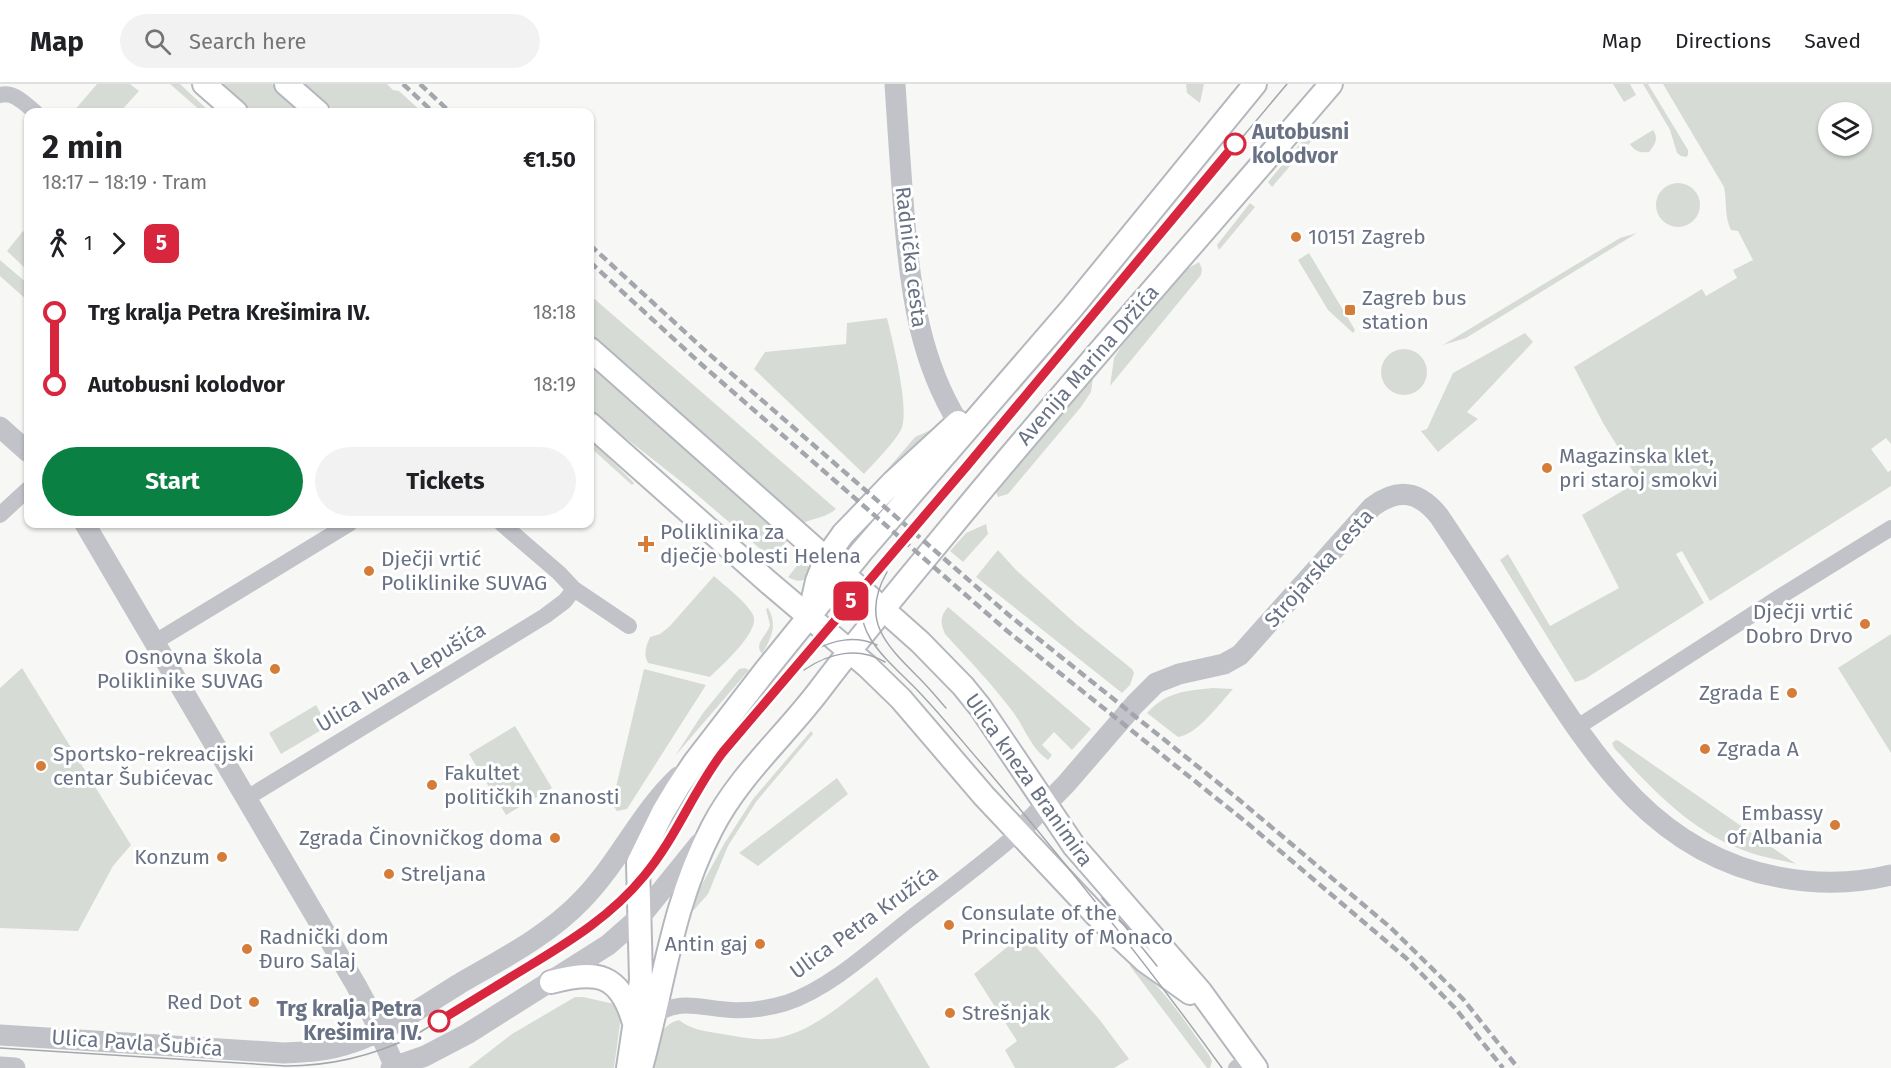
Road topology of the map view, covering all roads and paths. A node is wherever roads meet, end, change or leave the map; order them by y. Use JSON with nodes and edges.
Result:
{"nodes":[{"id":1,"x":5,"y":84,"type":"edge"},
{"id":2,"x":204,"y":84,"type":"edge"},
{"id":3,"x":286,"y":84,"type":"edge"},
{"id":4,"x":895,"y":84,"type":"edge"},
{"id":5,"x":1255,"y":84,"type":"edge"},
{"id":6,"x":1331,"y":84,"type":"edge"},
{"id":7,"x":0,"y":92,"type":"edge"},
{"id":8,"x":30,"y":108,"type":"edge"},
{"id":9,"x":231,"y":108,"type":"edge"},
{"id":10,"x":311,"y":108,"type":"edge"},
{"id":11,"x":594,"y":353,"type":"edge"},
{"id":12,"x":1005,"y":387,"type":"junction"},
{"id":13,"x":958,"y":422,"type":"junction"},
{"id":14,"x":0,"y":427,"type":"edge"},
{"id":15,"x":594,"y":428,"type":"edge"},
{"id":16,"x":24,"y":448,"type":"edge"},
{"id":17,"x":24,"y":493,"type":"edge"},
{"id":18,"x":0,"y":515,"type":"edge"},
{"id":19,"x":87,"y":528,"type":"edge"},
{"id":20,"x":342,"y":528,"type":"edge"},
{"id":21,"x":507,"y":528,"type":"edge"},
{"id":22,"x":1891,"y":528,"type":"edge"},
{"id":23,"x":826,"y":558,"type":"junction"},
{"id":24,"x":843,"y":574,"type":"junction"},
{"id":25,"x":574,"y":589,"type":"junction"},
{"id":26,"x":882,"y":609,"type":"junction"},
{"id":27,"x":810,"y":616,"type":"junction"},
{"id":28,"x":629,"y":626,"type":"dead end"},
{"id":29,"x":155,"y":642,"type":"junction"},
{"id":30,"x":850,"y":650,"type":"junction"},
{"id":31,"x":1576,"y":728,"type":"junction"},
{"id":32,"x":694,"y":763,"type":"junction"},
{"id":33,"x":247,"y":798,"type":"junction"},
{"id":34,"x":1046,"y":805,"type":"junction"},
{"id":35,"x":711,"y":829,"type":"junction"},
{"id":36,"x":1018,"y":833,"type":"junction"},
{"id":37,"x":1891,"y":875,"type":"edge"},
{"id":38,"x":640,"y":916,"type":"junction"},
{"id":39,"x":551,"y":982,"type":"junction"},
{"id":40,"x":1213,"y":1009,"type":"junction"},
{"id":41,"x":644,"y":1020,"type":"junction"},
{"id":42,"x":379,"y":1032,"type":"junction"},
{"id":43,"x":0,"y":1035,"type":"edge"},
{"id":44,"x":407,"y":1065,"type":"edge"},
{"id":45,"x":1247,"y":1065,"type":"edge"},
{"id":46,"x":0,"y":1067,"type":"edge"},
{"id":47,"x":15,"y":1068,"type":"edge"},
{"id":48,"x":628,"y":1068,"type":"edge"},
{"id":49,"x":641,"y":1068,"type":"edge"}],
"edges":[{"from":1,"to":7,"type":"street"},
{"from":2,"to":9,"type":"main road"},
{"from":3,"to":10,"type":"main road"},
{"from":4,"to":13,"type":"street","name":"Radnička cesta"},
{"from":5,"to":12,"type":"main road"},
{"from":6,"to":26,"type":"main road","name":"Avenija Marina Držića"},
{"from":7,"to":8,"type":"street"},
{"from":11,"to":23,"type":"main road","name":"Ulica kneza Branimira"},
{"from":12,"to":13,"type":"main road"},
{"from":12,"to":24,"type":"main road"},
{"from":13,"to":23,"type":"main road"},
{"from":14,"to":16,"type":"street"},
{"from":15,"to":27,"type":"main road","name":"Ulica kneza Branimira"},
{"from":17,"to":18,"type":"street"},
{"from":19,"to":29,"type":"street"},
{"from":20,"to":29,"type":"street"},
{"from":21,"to":25,"type":"street"},
{"from":22,"to":31,"type":"street"},
{"from":23,"to":24,"type":"main road","name":"Ulica kneza Branimira"},
{"from":23,"to":27,"type":"main road"},
{"from":24,"to":26,"type":"main road","name":"Ulica kneza Branimira"},
{"from":24,"to":27,"type":"main road"},
{"from":25,"to":28,"type":"street"},
{"from":25,"to":33,"type":"street","name":"Ulica Ivana Lepušića"},
{"from":26,"to":30,"type":"main road","name":"Avenija Marina Držića"},
{"from":26,"to":34,"type":"main road","name":"Ulica kneza Branimira"},
{"from":27,"to":30,"type":"main road","name":"Ulica kneza Branimira"},
{"from":27,"to":32,"type":"main road"},
{"from":29,"to":33,"type":"street"},
{"from":30,"to":35,"type":"main road"},
{"from":30,"to":36,"type":"main road","name":"Ulica kneza Branimira"},
{"from":31,"to":34,"type":"street","name":"Strojarska cesta"},
{"from":31,"to":37,"type":"street","name":"Strojarska cesta"},
{"from":32,"to":38,"type":"main road"},
{"from":32,"to":42,"type":"street"},
{"from":33,"to":42,"type":"street"},
{"from":34,"to":36,"type":"street","name":"Strojarska cesta"},
{"from":34,"to":40,"type":"main road","name":"Ulica kneza Branimira"},
{"from":35,"to":38,"type":"street"},
{"from":35,"to":41,"type":"main road"},
{"from":36,"to":40,"type":"main road","name":"Ulica kneza Branimira"},
{"from":36,"to":41,"type":"street","name":"Ulica Petra Kružića"},
{"from":38,"to":39,"type":"street"},
{"from":38,"to":41,"type":"main road"},
{"from":39,"to":41,"type":"main road"},
{"from":39,"to":44,"type":"street"},
{"from":40,"to":45,"type":"main road","name":"Ulica kneza Branimira"},
{"from":41,"to":48,"type":"main road"},
{"from":41,"to":49,"type":"main road"},
{"from":42,"to":43,"type":"street","name":"Ulica Pavla Šubića"},
{"from":42,"to":44,"type":"street"},
{"from":46,"to":47,"type":"street"}]}
